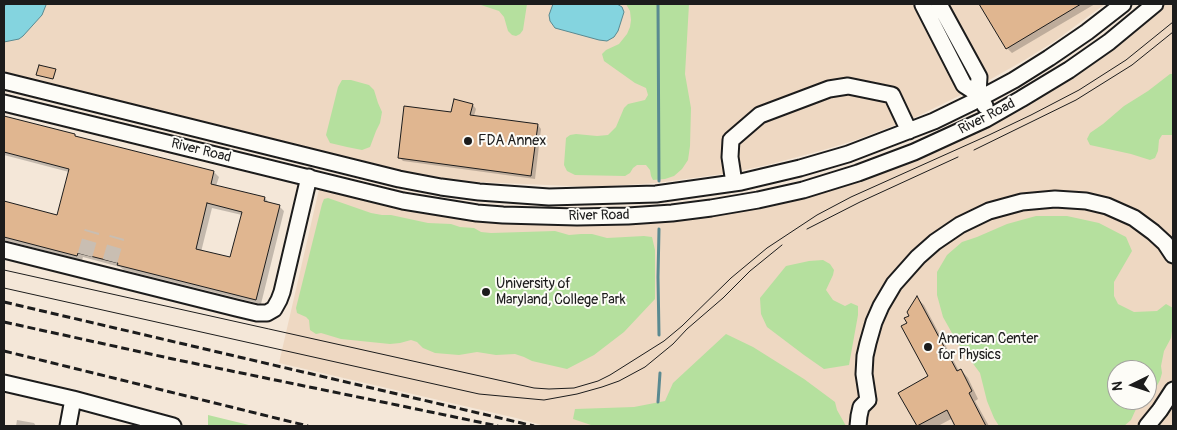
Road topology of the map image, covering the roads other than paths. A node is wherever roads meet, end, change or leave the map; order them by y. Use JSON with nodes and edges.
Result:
{"nodes":[{"id":1,"x":924,"y":4,"type":"edge"},
{"id":2,"x":939,"y":4,"type":"edge"},
{"id":3,"x":1123,"y":4,"type":"edge"},
{"id":4,"x":1155,"y":4,"type":"edge"},
{"id":5,"x":4,"y":81,"type":"edge"},
{"id":6,"x":979,"y":96,"type":"junction"},
{"id":7,"x":4,"y":103,"type":"edge"},
{"id":8,"x":991,"y":116,"type":"junction"},
{"id":9,"x":909,"y":131,"type":"junction"},
{"id":10,"x":309,"y":177,"type":"junction"},
{"id":11,"x":734,"y":183,"type":"junction"},
{"id":12,"x":4,"y":250,"type":"edge"},
{"id":13,"x":1173,"y":255,"type":"edge"},
{"id":14,"x":4,"y":383,"type":"edge"},
{"id":15,"x":1173,"y":390,"type":"edge"},
{"id":16,"x":73,"y":399,"type":"junction"},
{"id":17,"x":145,"y":423,"type":"edge"},
{"id":18,"x":68,"y":426,"type":"edge"},
{"id":19,"x":173,"y":426,"type":"edge"},
{"id":20,"x":858,"y":426,"type":"edge"},
{"id":21,"x":1147,"y":426,"type":"edge"}],
"edges":[{"from":1,"to":6,"type":"street"},
{"from":2,"to":6,"type":"street"},
{"from":3,"to":6,"type":"street","name":"River Road"},
{"from":4,"to":8,"type":"street","name":"River Road"},
{"from":5,"to":11,"type":"street","name":"River Road"},
{"from":6,"to":8,"type":"street"},
{"from":6,"to":9,"type":"street","name":"River Road"},
{"from":7,"to":10,"type":"street","name":"River Road"},
{"from":8,"to":10,"type":"street","name":"River Road"},
{"from":9,"to":11,"type":"street","name":"River Road"},
{"from":9,"to":11,"type":"street"},
{"from":10,"to":12,"type":"street"},
{"from":13,"to":20,"type":"street"},
{"from":14,"to":16,"type":"street"},
{"from":15,"to":21,"type":"street"},
{"from":16,"to":17,"type":"street"},
{"from":16,"to":18,"type":"street"},
{"from":17,"to":19,"type":"street"}]}
